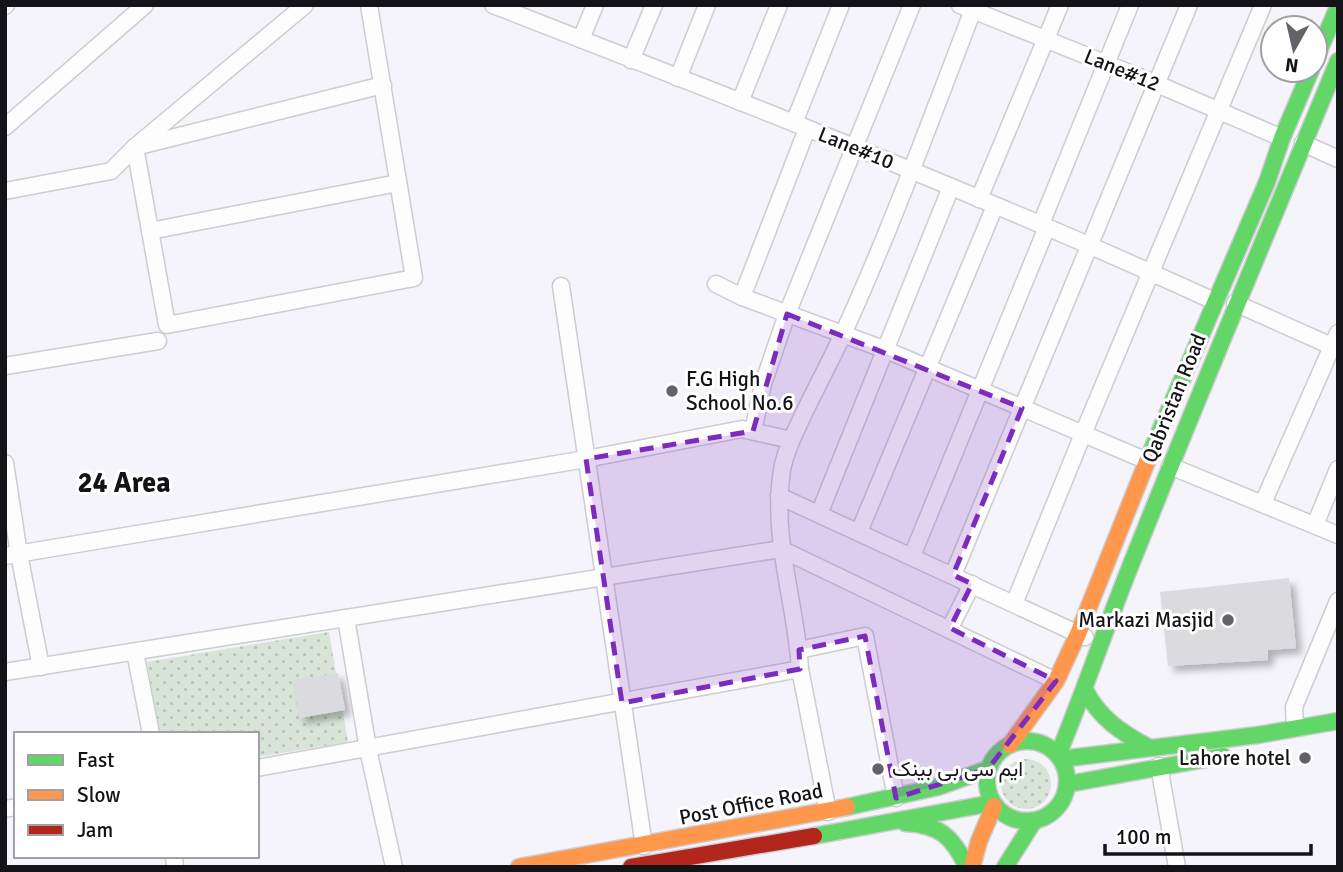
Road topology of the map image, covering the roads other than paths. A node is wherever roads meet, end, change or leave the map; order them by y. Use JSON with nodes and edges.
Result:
{"nodes":[{"id":1,"x":145,"y":5,"type":"edge"},
{"id":2,"x":305,"y":5,"type":"edge"},
{"id":3,"x":369,"y":5,"type":"edge"},
{"id":4,"x":493,"y":5,"type":"edge"},
{"id":5,"x":595,"y":5,"type":"edge"},
{"id":6,"x":654,"y":5,"type":"edge"},
{"id":7,"x":707,"y":5,"type":"edge"},
{"id":8,"x":779,"y":5,"type":"edge"},
{"id":9,"x":841,"y":5,"type":"edge"},
{"id":10,"x":912,"y":5,"type":"edge"},
{"id":11,"x":1060,"y":5,"type":"edge"},
{"id":12,"x":1130,"y":5,"type":"edge"},
{"id":13,"x":1189,"y":5,"type":"edge"},
{"id":14,"x":1263,"y":5,"type":"edge"},
{"id":15,"x":1338,"y":7,"type":"edge"},
{"id":16,"x":967,"y":8,"type":"edge"},
{"id":17,"x":523,"y":11,"type":"edge"},
{"id":18,"x":995,"y":12,"type":"edge"},
{"id":19,"x":1329,"y":28,"type":"edge"},
{"id":20,"x":581,"y":39,"type":"junction"},
{"id":21,"x":1046,"y":39,"type":"junction"},
{"id":22,"x":631,"y":60,"type":"junction"},
{"id":23,"x":1338,"y":61,"type":"edge"},
{"id":24,"x":1106,"y":63,"type":"junction"},
{"id":25,"x":678,"y":78,"type":"junction"},
{"id":26,"x":1157,"y":84,"type":"junction"},
{"id":27,"x":1305,"y":84,"type":"edge"},
{"id":28,"x":383,"y":85,"type":"junction"},
{"id":29,"x":740,"y":102,"type":"junction"},
{"id":30,"x":1218,"y":110,"type":"junction"},
{"id":31,"x":800,"y":126,"type":"junction"},
{"id":32,"x":5,"y":128,"type":"edge"},
{"id":33,"x":1282,"y":138,"type":"junction"},
{"id":34,"x":1303,"y":143,"type":"junction"},
{"id":35,"x":135,"y":147,"type":"junction"},
{"id":36,"x":854,"y":148,"type":"junction"},
{"id":37,"x":1338,"y":159,"type":"edge"},
{"id":38,"x":911,"y":171,"type":"junction"},
{"id":39,"x":1266,"y":182,"type":"junction"},
{"id":40,"x":398,"y":183,"type":"junction"},
{"id":41,"x":951,"y":187,"type":"junction"},
{"id":42,"x":1282,"y":190,"type":"junction"},
{"id":43,"x":5,"y":191,"type":"edge"},
{"id":44,"x":979,"y":199,"type":"junction"},
{"id":45,"x":996,"y":206,"type":"junction"},
{"id":46,"x":1044,"y":226,"type":"junction"},
{"id":47,"x":150,"y":231,"type":"junction"},
{"id":48,"x":1090,"y":245,"type":"junction"},
{"id":49,"x":1152,"y":273,"type":"junction"},
{"id":50,"x":716,"y":284,"type":"dead end"},
{"id":51,"x":561,"y":286,"type":"dead end"},
{"id":52,"x":742,"y":297,"type":"junction"},
{"id":53,"x":1214,"y":301,"type":"junction"},
{"id":54,"x":1235,"y":303,"type":"junction"},
{"id":55,"x":786,"y":314,"type":"junction"},
{"id":56,"x":843,"y":334,"type":"junction"},
{"id":57,"x":158,"y":341,"type":"dead end"},
{"id":58,"x":1336,"y":343,"type":"edge"},
{"id":59,"x":886,"y":350,"type":"junction"},
{"id":60,"x":5,"y":366,"type":"edge"},
{"id":61,"x":926,"y":368,"type":"junction"},
{"id":62,"x":979,"y":390,"type":"junction"},
{"id":63,"x":1022,"y":408,"type":"junction"},
{"id":64,"x":753,"y":430,"type":"junction"},
{"id":65,"x":1083,"y":434,"type":"junction"},
{"id":66,"x":791,"y":440,"type":"junction"},
{"id":67,"x":586,"y":459,"type":"junction"},
{"id":68,"x":1147,"y":461,"type":"junction"},
{"id":69,"x":5,"y":463,"type":"edge"},
{"id":70,"x":1170,"y":466,"type":"junction"},
{"id":71,"x":1338,"y":469,"type":"edge"},
{"id":72,"x":779,"y":496,"type":"junction"},
{"id":73,"x":1263,"y":503,"type":"junction"},
{"id":74,"x":819,"y":514,"type":"junction"},
{"id":75,"x":1315,"y":525,"type":"junction"},
{"id":76,"x":859,"y":532,"type":"junction"},
{"id":77,"x":1338,"y":535,"type":"edge"},
{"id":78,"x":780,"y":549,"type":"junction"},
{"id":79,"x":12,"y":555,"type":"edge"},
{"id":80,"x":912,"y":556,"type":"junction"},
{"id":81,"x":953,"y":575,"type":"junction"},
{"id":82,"x":604,"y":577,"type":"junction"},
{"id":83,"x":972,"y":583,"type":"junction"},
{"id":84,"x":1338,"y":601,"type":"edge"},
{"id":85,"x":1014,"y":604,"type":"junction"},
{"id":86,"x":346,"y":618,"type":"junction"},
{"id":87,"x":950,"y":628,"type":"junction"},
{"id":88,"x":1078,"y":634,"type":"junction"},
{"id":89,"x":1099,"y":643,"type":"junction"},
{"id":90,"x":799,"y":650,"type":"junction"},
{"id":91,"x":135,"y":652,"type":"junction"},
{"id":92,"x":41,"y":667,"type":"junction"},
{"id":93,"x":800,"y":669,"type":"junction"},
{"id":94,"x":5,"y":672,"type":"edge"},
{"id":95,"x":1056,"y":681,"type":"junction"},
{"id":96,"x":1085,"y":690,"type":"junction"},
{"id":97,"x":622,"y":703,"type":"junction"},
{"id":98,"x":1338,"y":721,"type":"edge"},
{"id":99,"x":1295,"y":728,"type":"junction"},
{"id":100,"x":151,"y":732,"type":"edge"},
{"id":101,"x":1010,"y":745,"type":"junction"},
{"id":102,"x":1289,"y":746,"type":"dead end"},
{"id":103,"x":1150,"y":748,"type":"junction"},
{"id":104,"x":368,"y":749,"type":"junction"},
{"id":105,"x":1060,"y":757,"type":"junction"},
{"id":106,"x":1159,"y":766,"type":"junction"},
{"id":107,"x":259,"y":768,"type":"edge"},
{"id":108,"x":988,"y":769,"type":"junction"},
{"id":109,"x":1068,"y":784,"type":"junction"},
{"id":110,"x":896,"y":798,"type":"junction"},
{"id":111,"x":993,"y":804,"type":"junction"},
{"id":112,"x":828,"y":812,"type":"junction"},
{"id":113,"x":1034,"y":821,"type":"junction"},
{"id":114,"x":888,"y":822,"type":"junction"},
{"id":115,"x":644,"y":846,"type":"junction"},
{"id":116,"x":394,"y":867,"type":"edge"},
{"id":117,"x":519,"y":867,"type":"edge"},
{"id":118,"x":633,"y":867,"type":"edge"},
{"id":119,"x":970,"y":867,"type":"edge"},
{"id":120,"x":1005,"y":867,"type":"edge"},
{"id":121,"x":1177,"y":867,"type":"edge"}],
"edges":[{"from":1,"to":32,"type":"street"},
{"from":2,"to":35,"type":"street"},
{"from":3,"to":28,"type":"street"},
{"from":4,"to":17,"type":"street","name":"Lane#10"},
{"from":5,"to":20,"type":"street"},
{"from":6,"to":22,"type":"street"},
{"from":7,"to":25,"type":"street"},
{"from":8,"to":29,"type":"street"},
{"from":9,"to":31,"type":"street"},
{"from":10,"to":36,"type":"street"},
{"from":11,"to":21,"type":"street"},
{"from":12,"to":24,"type":"street"},
{"from":13,"to":26,"type":"street"},
{"from":14,"to":30,"type":"street"},
{"from":15,"to":19,"type":"main road"},
{"from":16,"to":18,"type":"street","name":"Lane#12"},
{"from":16,"to":38,"type":"street"},
{"from":17,"to":20,"type":"street","name":"Lane#10"},
{"from":18,"to":21,"type":"street","name":"Lane#12"},
{"from":20,"to":22,"type":"street","name":"Lane#10"},
{"from":21,"to":24,"type":"street","name":"Lane#12"},
{"from":21,"to":44,"type":"street"},
{"from":22,"to":25,"type":"street","name":"Lane#10"},
{"from":23,"to":34,"type":"main road","name":"Qabristan Road"},
{"from":24,"to":26,"type":"street","name":"Lane#12"},
{"from":24,"to":46,"type":"street"},
{"from":25,"to":29,"type":"street","name":"Lane#10"},
{"from":26,"to":30,"type":"street","name":"Lane#12"},
{"from":26,"to":48,"type":"street"},
{"from":27,"to":33,"type":"main road","name":"Qabristan Road"},
{"from":28,"to":35,"type":"street"},
{"from":28,"to":40,"type":"street"},
{"from":29,"to":31,"type":"street","name":"Lane#10"},
{"from":30,"to":33,"type":"street","name":"Lane#12"},
{"from":30,"to":49,"type":"street"},
{"from":31,"to":36,"type":"street","name":"Lane#10"},
{"from":31,"to":52,"type":"street"},
{"from":33,"to":39,"type":"main road","name":"Qabristan Road"},
{"from":34,"to":37,"type":"street"},
{"from":34,"to":42,"type":"main road","name":"Qabristan Road"},
{"from":35,"to":43,"type":"street"},
{"from":35,"to":47,"type":"street"},
{"from":36,"to":38,"type":"street","name":"Lane#10"},
{"from":36,"to":55,"type":"street"},
{"from":38,"to":41,"type":"street","name":"Lane#10"},
{"from":38,"to":56,"type":"street"},
{"from":39,"to":42,"type":"main road"},
{"from":39,"to":53,"type":"main road","name":"Qabristan Road"},
{"from":40,"to":47,"type":"street"},
{"from":40,"to":47,"type":"street"},
{"from":41,"to":44,"type":"street","name":"Lane#10"},
{"from":41,"to":59,"type":"street"},
{"from":42,"to":54,"type":"main road","name":"Qabristan Road"},
{"from":44,"to":45,"type":"street","name":"Lane#10"},
{"from":45,"to":46,"type":"street","name":"Lane#10"},
{"from":45,"to":61,"type":"street"},
{"from":46,"to":48,"type":"street","name":"Lane#10"},
{"from":46,"to":62,"type":"street"},
{"from":48,"to":49,"type":"street","name":"Lane#10"},
{"from":48,"to":63,"type":"street"},
{"from":49,"to":53,"type":"street","name":"Lane#10"},
{"from":49,"to":65,"type":"street"},
{"from":50,"to":52,"type":"street"},
{"from":51,"to":67,"type":"street"},
{"from":52,"to":55,"type":"street"},
{"from":53,"to":68,"type":"main road","name":"Qabristan Road"},
{"from":54,"to":58,"type":"street"},
{"from":54,"to":70,"type":"main road","name":"Qabristan Road"},
{"from":55,"to":56,"type":"street"},
{"from":55,"to":64,"type":"street"},
{"from":56,"to":59,"type":"street"},
{"from":56,"to":66,"type":"street"},
{"from":57,"to":60,"type":"street"},
{"from":58,"to":73,"type":"street"},
{"from":59,"to":61,"type":"street"},
{"from":59,"to":74,"type":"street"},
{"from":61,"to":62,"type":"street"},
{"from":61,"to":76,"type":"street"},
{"from":62,"to":63,"type":"street"},
{"from":62,"to":80,"type":"street"},
{"from":63,"to":65,"type":"street"},
{"from":63,"to":81,"type":"street"},
{"from":64,"to":66,"type":"street"},
{"from":64,"to":67,"type":"street"},
{"from":65,"to":68,"type":"street"},
{"from":65,"to":85,"type":"street"},
{"from":66,"to":72,"type":"street"},
{"from":67,"to":79,"type":"street"},
{"from":67,"to":82,"type":"street"},
{"from":68,"to":88,"type":"main road","name":"Qabristan Road"},
{"from":69,"to":79,"type":"street"},
{"from":70,"to":73,"type":"street"},
{"from":70,"to":89,"type":"main road","name":"Qabristan Road"},
{"from":71,"to":75,"type":"street"},
{"from":72,"to":74,"type":"street"},
{"from":72,"to":78,"type":"street"},
{"from":73,"to":75,"type":"street"},
{"from":74,"to":76,"type":"street"},
{"from":75,"to":77,"type":"street"},
{"from":76,"to":80,"type":"street"},
{"from":78,"to":82,"type":"street"},
{"from":78,"to":87,"type":"street"},
{"from":78,"to":90,"type":"street"},
{"from":79,"to":92,"type":"street"},
{"from":80,"to":81,"type":"street"},
{"from":81,"to":83,"type":"street"},
{"from":82,"to":86,"type":"street"},
{"from":82,"to":97,"type":"street"},
{"from":83,"to":85,"type":"street"},
{"from":83,"to":87,"type":"street"},
{"from":84,"to":99,"type":"street"},
{"from":85,"to":88,"type":"street"},
{"from":86,"to":91,"type":"street"},
{"from":86,"to":104,"type":"street"},
{"from":87,"to":95,"type":"street"},
{"from":88,"to":89,"type":"street"},
{"from":88,"to":95,"type":"main road","name":"Qabristan Road"},
{"from":89,"to":96,"type":"main road","name":"Qabristan Road"},
{"from":90,"to":93,"type":"street"},
{"from":90,"to":110,"type":"street"},
{"from":91,"to":92,"type":"street"},
{"from":91,"to":100,"type":"street"},
{"from":92,"to":94,"type":"street"},
{"from":93,"to":97,"type":"street"},
{"from":93,"to":112,"type":"street"},
{"from":95,"to":101,"type":"main road","name":"Qabristan Road"},
{"from":96,"to":103,"type":"main road"},
{"from":96,"to":105,"type":"main road","name":"Qabristan Road"},
{"from":97,"to":104,"type":"street"},
{"from":97,"to":115,"type":"street"},
{"from":98,"to":99,"type":"main road"},
{"from":99,"to":103,"type":"main road"},
{"from":101,"to":105,"type":"main road"},
{"from":101,"to":108,"type":"main road"},
{"from":102,"to":106,"type":"main road"},
{"from":103,"to":105,"type":"main road"},
{"from":104,"to":107,"type":"street"},
{"from":104,"to":116,"type":"street"},
{"from":105,"to":109,"type":"main road"},
{"from":106,"to":109,"type":"main road"},
{"from":106,"to":121,"type":"street"},
{"from":108,"to":110,"type":"main road","name":"Post Office Road"},
{"from":108,"to":111,"type":"main road"},
{"from":109,"to":113,"type":"main road"},
{"from":110,"to":112,"type":"main road","name":"Post Office Road"},
{"from":111,"to":113,"type":"main road"},
{"from":111,"to":114,"type":"main road","name":"Post Office Road"},
{"from":111,"to":119,"type":"main road"},
{"from":112,"to":115,"type":"main road","name":"Post Office Road"},
{"from":113,"to":120,"type":"main road"},
{"from":114,"to":118,"type":"main road","name":"Post Office Road"},
{"from":114,"to":119,"type":"main road"},
{"from":115,"to":117,"type":"main road","name":"Post Office Road"}]}
